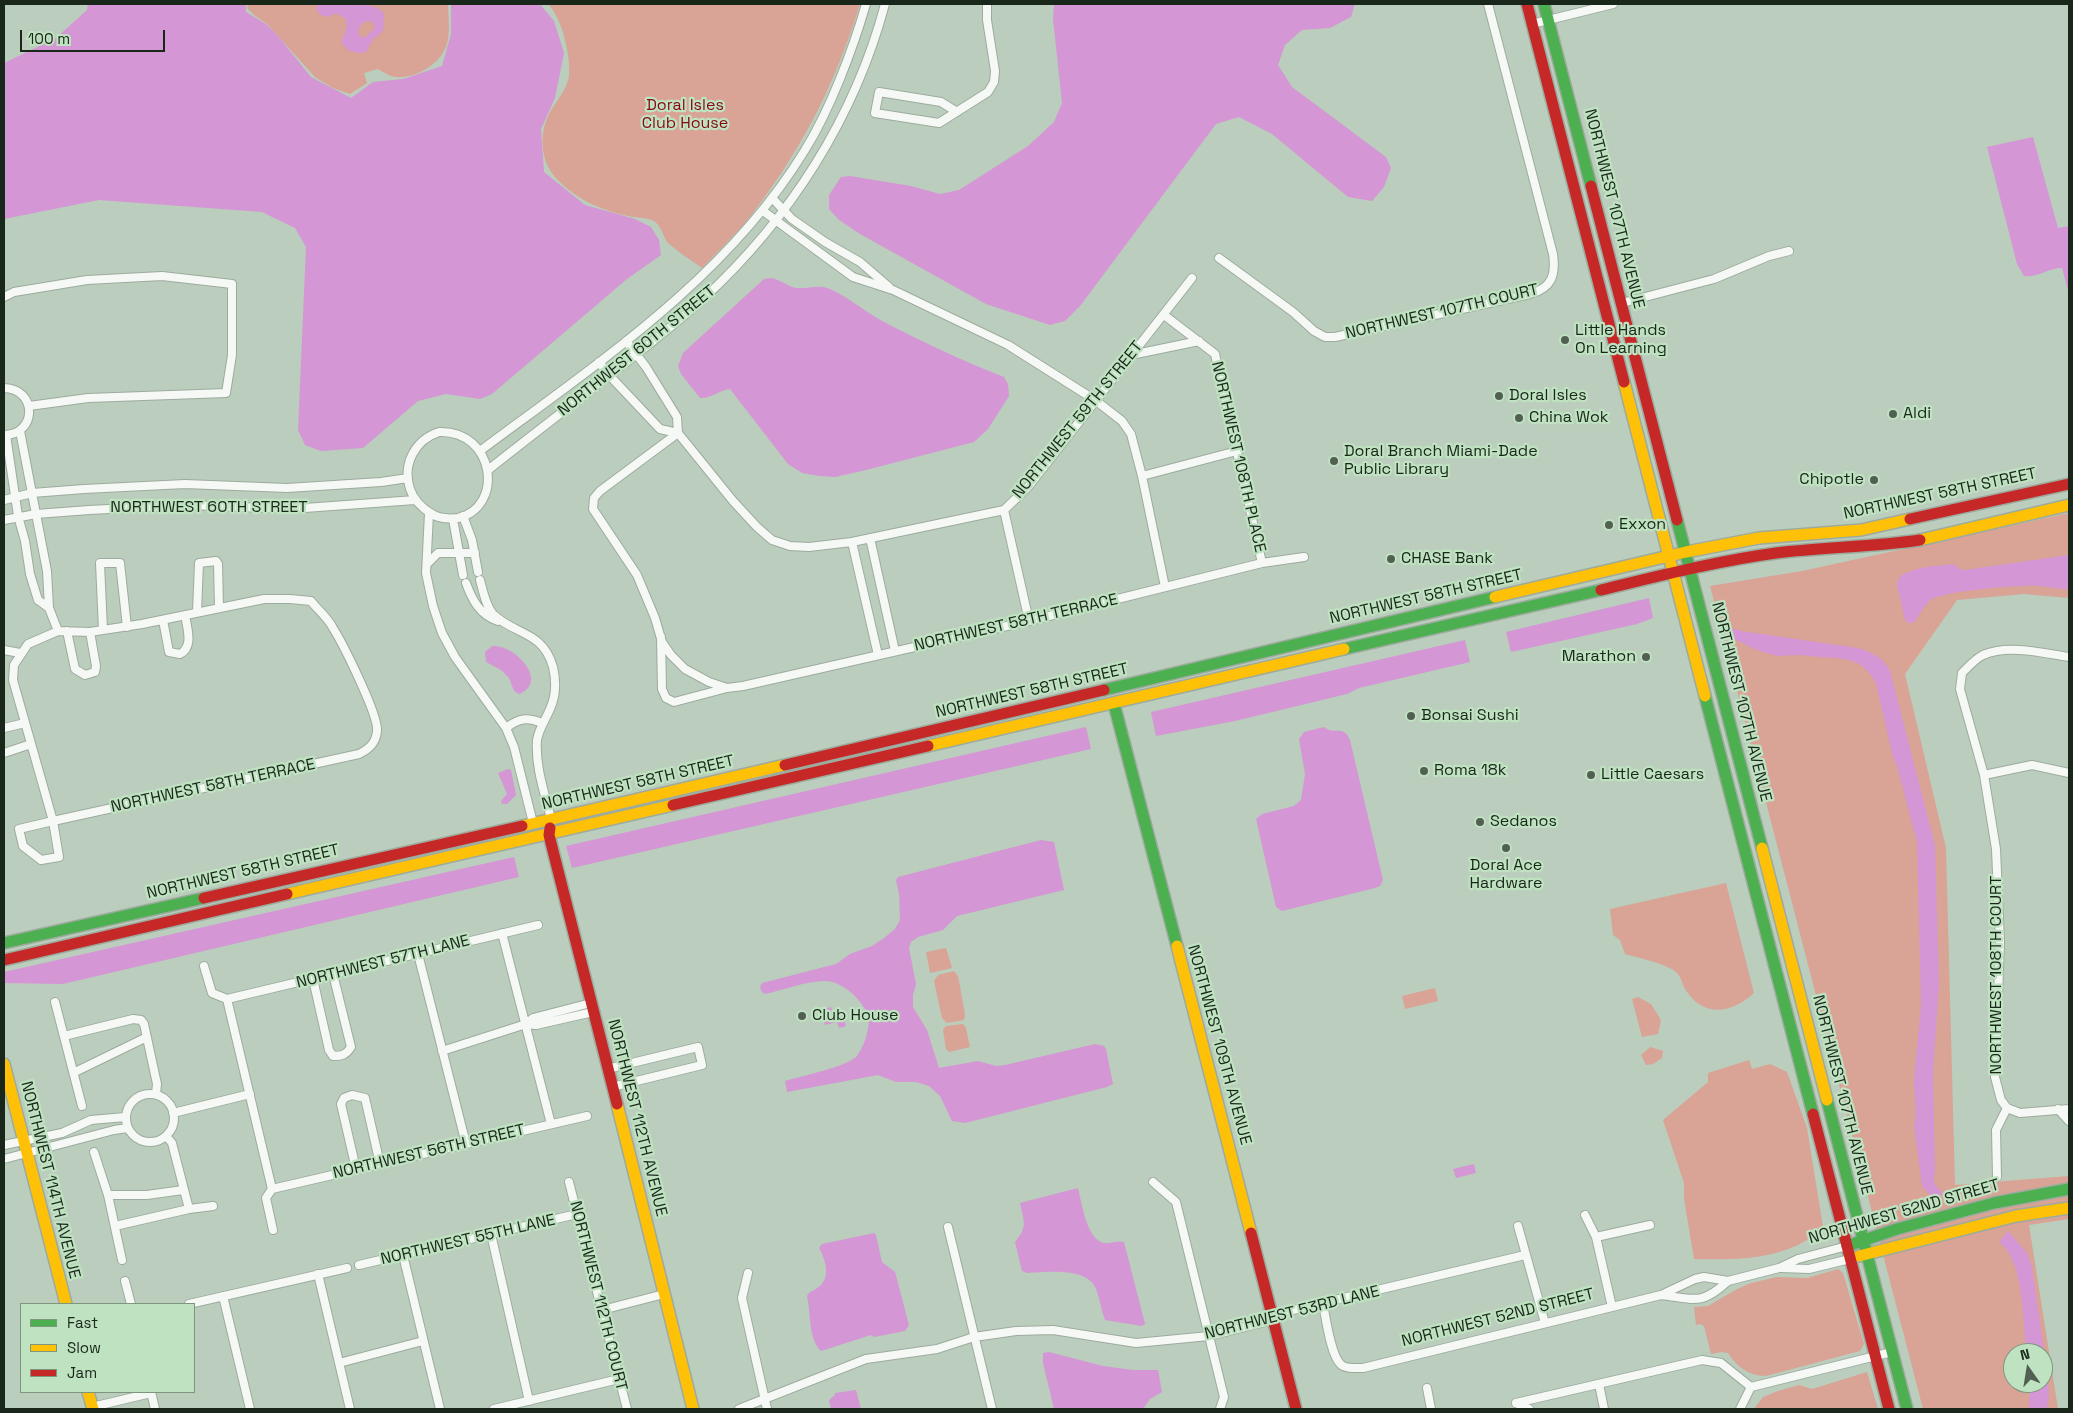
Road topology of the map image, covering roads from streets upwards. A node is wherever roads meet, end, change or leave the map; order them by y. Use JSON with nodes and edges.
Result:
{"nodes":[{"id":1,"x":866,"y":4,"type":"edge"},
{"id":2,"x":885,"y":4,"type":"edge"},
{"id":3,"x":987,"y":4,"type":"edge"},
{"id":4,"x":1488,"y":4,"type":"edge"},
{"id":5,"x":1527,"y":4,"type":"edge"},
{"id":6,"x":1544,"y":4,"type":"edge"},
{"id":7,"x":1613,"y":4,"type":"edge"},
{"id":8,"x":1548,"y":20,"type":"junction"},
{"id":9,"x":1532,"y":24,"type":"junction"},
{"id":10,"x":957,"y":112,"type":"junction"},
{"id":11,"x":772,"y":198,"type":"junction"},
{"id":12,"x":784,"y":210,"type":"junction"},
{"id":13,"x":762,"y":211,"type":"junction"},
{"id":14,"x":776,"y":221,"type":"junction"},
{"id":15,"x":1789,"y":251,"type":"dead end"},
{"id":16,"x":1219,"y":258,"type":"dead end"},
{"id":17,"x":1192,"y":278,"type":"dead end"},
{"id":18,"x":893,"y":290,"type":"junction"},
{"id":19,"x":4,"y":297,"type":"edge"},
{"id":20,"x":1622,"y":303,"type":"junction"},
{"id":21,"x":1164,"y":315,"type":"junction"},
{"id":22,"x":626,"y":341,"type":"junction"},
{"id":23,"x":1198,"y":341,"type":"junction"},
{"id":24,"x":636,"y":354,"type":"junction"},
{"id":25,"x":1131,"y":355,"type":"junction"},
{"id":26,"x":599,"y":362,"type":"junction"},
{"id":27,"x":609,"y":375,"type":"junction"},
{"id":28,"x":4,"y":388,"type":"edge"},
{"id":29,"x":1095,"y":400,"type":"junction"},
{"id":30,"x":29,"y":406,"type":"junction"},
{"id":31,"x":20,"y":430,"type":"junction"},
{"id":32,"x":678,"y":433,"type":"junction"},
{"id":33,"x":5,"y":435,"type":"edge"},
{"id":34,"x":480,"y":451,"type":"junction"},
{"id":35,"x":1237,"y":451,"type":"junction"},
{"id":36,"x":488,"y":470,"type":"junction"},
{"id":37,"x":1142,"y":476,"type":"junction"},
{"id":38,"x":408,"y":478,"type":"junction"},
{"id":39,"x":2069,"y":484,"type":"edge"},
{"id":40,"x":32,"y":493,"type":"junction"},
{"id":41,"x":15,"y":496,"type":"junction"},
{"id":42,"x":4,"y":500,"type":"edge"},
{"id":43,"x":415,"y":500,"type":"junction"},
{"id":44,"x":2069,"y":505,"type":"edge"},
{"id":45,"x":1004,"y":510,"type":"junction"},
{"id":46,"x":429,"y":513,"type":"junction"},
{"id":47,"x":36,"y":514,"type":"junction"},
{"id":48,"x":18,"y":516,"type":"junction"},
{"id":49,"x":463,"y":516,"type":"junction"},
{"id":50,"x":453,"y":519,"type":"junction"},
{"id":51,"x":4,"y":520,"type":"edge"},
{"id":52,"x":870,"y":538,"type":"junction"},
{"id":53,"x":852,"y":542,"type":"junction"},
{"id":54,"x":1686,"y":552,"type":"junction"},
{"id":55,"x":475,"y":553,"type":"junction"},
{"id":56,"x":458,"y":554,"type":"junction"},
{"id":57,"x":1669,"y":556,"type":"junction"},
{"id":58,"x":1304,"y":557,"type":"dead end"},
{"id":59,"x":1262,"y":563,"type":"junction"},
{"id":60,"x":427,"y":564,"type":"junction"},
{"id":61,"x":1690,"y":569,"type":"junction"},
{"id":62,"x":478,"y":572,"type":"dead end"},
{"id":63,"x":1673,"y":572,"type":"junction"},
{"id":64,"x":480,"y":580,"type":"dead end"},
{"id":65,"x":1165,"y":587,"type":"junction"},
{"id":66,"x":219,"y":607,"type":"junction"},
{"id":67,"x":49,"y":608,"type":"junction"},
{"id":68,"x":197,"y":612,"type":"junction"},
{"id":69,"x":185,"y":615,"type":"junction"},
{"id":70,"x":162,"y":620,"type":"junction"},
{"id":71,"x":1028,"y":621,"type":"junction"},
{"id":72,"x":510,"y":625,"type":"junction"},
{"id":73,"x":127,"y":627,"type":"junction"},
{"id":74,"x":104,"y":630,"type":"junction"},
{"id":75,"x":58,"y":631,"type":"junction"},
{"id":76,"x":67,"y":631,"type":"junction"},
{"id":77,"x":90,"y":632,"type":"junction"},
{"id":78,"x":660,"y":637,"type":"junction"},
{"id":79,"x":4,"y":650,"type":"edge"},
{"id":80,"x":895,"y":651,"type":"junction"},
{"id":81,"x":20,"y":653,"type":"junction"},
{"id":82,"x":878,"y":655,"type":"junction"},
{"id":83,"x":2069,"y":657,"type":"edge"},
{"id":84,"x":727,"y":688,"type":"junction"},
{"id":85,"x":1110,"y":690,"type":"junction"},
{"id":86,"x":1114,"y":704,"type":"junction"},
{"id":87,"x":26,"y":723,"type":"junction"},
{"id":88,"x":542,"y":724,"type":"junction"},
{"id":89,"x":4,"y":728,"type":"edge"},
{"id":90,"x":506,"y":728,"type":"junction"},
{"id":91,"x":32,"y":744,"type":"junction"},
{"id":92,"x":4,"y":753,"type":"edge"},
{"id":93,"x":2069,"y":772,"type":"edge"},
{"id":94,"x":1984,"y":775,"type":"junction"},
{"id":95,"x":552,"y":819,"type":"junction"},
{"id":96,"x":53,"y":821,"type":"junction"},
{"id":97,"x":533,"y":823,"type":"junction"},
{"id":98,"x":549,"y":835,"type":"junction"},
{"id":99,"x":538,"y":925,"type":"dead end"},
{"id":100,"x":502,"y":933,"type":"junction"},
{"id":101,"x":4,"y":943,"type":"edge"},
{"id":102,"x":418,"y":954,"type":"junction"},
{"id":103,"x":4,"y":960,"type":"edge"},
{"id":104,"x":204,"y":966,"type":"dead end"},
{"id":105,"x":333,"y":974,"type":"junction"},
{"id":106,"x":312,"y":979,"type":"junction"},
{"id":107,"x":228,"y":999,"type":"junction"},
{"id":108,"x":56,"y":1002,"type":"dead end"},
{"id":109,"x":592,"y":1008,"type":"junction"},
{"id":110,"x":526,"y":1024,"type":"junction"},
{"id":111,"x":64,"y":1036,"type":"junction"},
{"id":112,"x":147,"y":1036,"type":"junction"},
{"id":113,"x":442,"y":1051,"type":"junction"},
{"id":114,"x":4,"y":1064,"type":"edge"},
{"id":115,"x":607,"y":1069,"type":"junction"},
{"id":116,"x":75,"y":1072,"type":"junction"},
{"id":117,"x":612,"y":1087,"type":"junction"},
{"id":118,"x":156,"y":1094,"type":"junction"},
{"id":119,"x":250,"y":1094,"type":"junction"},
{"id":120,"x":82,"y":1106,"type":"dead end"},
{"id":121,"x":2007,"y":1108,"type":"junction"},
{"id":122,"x":2058,"y":1109,"type":"junction"},
{"id":123,"x":2069,"y":1109,"type":"edge"},
{"id":124,"x":173,"y":1113,"type":"junction"},
{"id":125,"x":586,"y":1116,"type":"dead end"},
{"id":126,"x":126,"y":1117,"type":"junction"},
{"id":127,"x":101,"y":1120,"type":"junction"},
{"id":128,"x":2069,"y":1120,"type":"edge"},
{"id":129,"x":551,"y":1124,"type":"junction"},
{"id":130,"x":128,"y":1128,"type":"junction"},
{"id":131,"x":104,"y":1133,"type":"junction"},
{"id":132,"x":166,"y":1136,"type":"junction"},
{"id":133,"x":23,"y":1140,"type":"junction"},
{"id":134,"x":466,"y":1144,"type":"junction"},
{"id":135,"x":4,"y":1145,"type":"edge"},
{"id":136,"x":94,"y":1152,"type":"dead end"},
{"id":137,"x":27,"y":1154,"type":"junction"},
{"id":138,"x":4,"y":1159,"type":"edge"},
{"id":139,"x":380,"y":1164,"type":"junction"},
{"id":140,"x":356,"y":1169,"type":"junction"},
{"id":141,"x":1997,"y":1177,"type":"dead end"},
{"id":142,"x":569,"y":1182,"type":"dead end"},
{"id":143,"x":1153,"y":1182,"type":"dead end"},
{"id":144,"x":272,"y":1189,"type":"junction"},
{"id":145,"x":2069,"y":1189,"type":"edge"},
{"id":146,"x":183,"y":1190,"type":"junction"},
{"id":147,"x":108,"y":1195,"type":"junction"},
{"id":148,"x":213,"y":1206,"type":"dead end"},
{"id":149,"x":2069,"y":1208,"type":"edge"},
{"id":150,"x":189,"y":1209,"type":"junction"},
{"id":151,"x":577,"y":1214,"type":"junction"},
{"id":152,"x":1585,"y":1216,"type":"dead end"},
{"id":153,"x":1650,"y":1225,"type":"dead end"},
{"id":154,"x":115,"y":1226,"type":"junction"},
{"id":155,"x":1518,"y":1226,"type":"dead end"},
{"id":156,"x":948,"y":1227,"type":"dead end"},
{"id":157,"x":272,"y":1230,"type":"dead end"},
{"id":158,"x":491,"y":1234,"type":"junction"},
{"id":159,"x":1596,"y":1237,"type":"junction"},
{"id":160,"x":1863,"y":1239,"type":"junction"},
{"id":161,"x":1847,"y":1246,"type":"junction"},
{"id":162,"x":1866,"y":1253,"type":"junction"},
{"id":163,"x":403,"y":1254,"type":"junction"},
{"id":164,"x":1525,"y":1255,"type":"junction"},
{"id":165,"x":1850,"y":1258,"type":"junction"},
{"id":166,"x":122,"y":1260,"type":"dead end"},
{"id":167,"x":359,"y":1265,"type":"dead end"},
{"id":168,"x":346,"y":1268,"type":"dead end"},
{"id":169,"x":1779,"y":1268,"type":"junction"},
{"id":170,"x":748,"y":1273,"type":"dead end"},
{"id":171,"x":318,"y":1274,"type":"junction"},
{"id":172,"x":1728,"y":1281,"type":"junction"},
{"id":173,"x":125,"y":1282,"type":"dead end"},
{"id":174,"x":1687,"y":1282,"type":"junction"},
{"id":175,"x":664,"y":1294,"type":"junction"},
{"id":176,"x":1661,"y":1295,"type":"junction"},
{"id":177,"x":223,"y":1296,"type":"junction"},
{"id":178,"x":1691,"y":1299,"type":"junction"},
{"id":179,"x":66,"y":1303,"type":"edge"},
{"id":180,"x":130,"y":1303,"type":"edge"},
{"id":181,"x":193,"y":1303,"type":"edge"},
{"id":182,"x":1323,"y":1304,"type":"junction"},
{"id":183,"x":1612,"y":1307,"type":"junction"},
{"id":184,"x":602,"y":1310,"type":"junction"},
{"id":185,"x":1273,"y":1320,"type":"junction"},
{"id":186,"x":1545,"y":1323,"type":"junction"},
{"id":187,"x":1209,"y":1336,"type":"junction"},
{"id":188,"x":974,"y":1337,"type":"junction"},
{"id":189,"x":424,"y":1341,"type":"junction"},
{"id":190,"x":1892,"y":1352,"type":"junction"},
{"id":191,"x":1875,"y":1356,"type":"junction"},
{"id":192,"x":339,"y":1363,"type":"junction"},
{"id":193,"x":619,"y":1379,"type":"junction"},
{"id":194,"x":1599,"y":1384,"type":"junction"},
{"id":195,"x":1751,"y":1386,"type":"junction"},
{"id":196,"x":1427,"y":1388,"type":"dead end"},
{"id":197,"x":88,"y":1393,"type":"edge"},
{"id":198,"x":147,"y":1393,"type":"edge"},
{"id":199,"x":151,"y":1393,"type":"edge"},
{"id":200,"x":765,"y":1400,"type":"junction"},
{"id":201,"x":529,"y":1401,"type":"junction"},
{"id":202,"x":1513,"y":1406,"type":"edge"},
{"id":203,"x":92,"y":1408,"type":"edge"},
{"id":204,"x":155,"y":1409,"type":"edge"},
{"id":205,"x":250,"y":1409,"type":"edge"},
{"id":206,"x":350,"y":1409,"type":"edge"},
{"id":207,"x":440,"y":1409,"type":"edge"},
{"id":208,"x":494,"y":1409,"type":"edge"},
{"id":209,"x":627,"y":1409,"type":"edge"},
{"id":210,"x":692,"y":1409,"type":"edge"},
{"id":211,"x":739,"y":1409,"type":"edge"},
{"id":212,"x":768,"y":1409,"type":"edge"},
{"id":213,"x":992,"y":1409,"type":"edge"},
{"id":214,"x":1220,"y":1409,"type":"edge"},
{"id":215,"x":1296,"y":1409,"type":"edge"},
{"id":216,"x":1431,"y":1409,"type":"edge"},
{"id":217,"x":1529,"y":1409,"type":"edge"},
{"id":218,"x":1604,"y":1409,"type":"edge"},
{"id":219,"x":1740,"y":1409,"type":"edge"},
{"id":220,"x":1889,"y":1409,"type":"edge"},
{"id":221,"x":1907,"y":1409,"type":"edge"}],
"edges":[{"from":1,"to":11,"type":"street","name":"NORTHWEST 60TH STREET"},
{"from":2,"to":12,"type":"street","name":"NORTHWEST 60TH STREET"},
{"from":3,"to":10,"type":"street"},
{"from":4,"to":16,"type":"street","name":"NORTHWEST 107TH COURT"},
{"from":5,"to":9,"type":"street","name":"NORTHWEST 107TH AVENUE"},
{"from":6,"to":8,"type":"street","name":"NORTHWEST 107TH AVENUE"},
{"from":7,"to":8,"type":"street"},
{"from":8,"to":9,"type":"street"},
{"from":8,"to":20,"type":"street","name":"NORTHWEST 107TH AVENUE"},
{"from":9,"to":57,"type":"street","name":"NORTHWEST 107TH AVENUE"},
{"from":10,"to":10,"type":"street"},
{"from":11,"to":12,"type":"street"},
{"from":11,"to":13,"type":"street","name":"NORTHWEST 60TH STREET"},
{"from":12,"to":14,"type":"street","name":"NORTHWEST 60TH STREET"},
{"from":12,"to":18,"type":"street"},
{"from":13,"to":14,"type":"street"},
{"from":13,"to":22,"type":"street","name":"NORTHWEST 60TH STREET"},
{"from":14,"to":18,"type":"street"},
{"from":14,"to":24,"type":"street","name":"NORTHWEST 60TH STREET"},
{"from":15,"to":20,"type":"street"},
{"from":17,"to":21,"type":"street","name":"NORTHWEST 59TH STREET"},
{"from":18,"to":29,"type":"street"},
{"from":19,"to":30,"type":"street"},
{"from":20,"to":54,"type":"street","name":"NORTHWEST 107TH AVENUE"},
{"from":21,"to":23,"type":"street","name":"NORTHWEST 108TH PLACE"},
{"from":21,"to":25,"type":"street","name":"NORTHWEST 59TH STREET"},
{"from":22,"to":24,"type":"street"},
{"from":22,"to":26,"type":"street","name":"NORTHWEST 60TH STREET"},
{"from":23,"to":25,"type":"street"},
{"from":23,"to":35,"type":"street","name":"NORTHWEST 108TH PLACE"},
{"from":24,"to":27,"type":"street","name":"NORTHWEST 60TH STREET"},
{"from":24,"to":32,"type":"street"},
{"from":25,"to":29,"type":"street","name":"NORTHWEST 59TH STREET"},
{"from":26,"to":27,"type":"street"},
{"from":26,"to":34,"type":"street","name":"NORTHWEST 60TH STREET"},
{"from":27,"to":32,"type":"street"},
{"from":27,"to":36,"type":"street","name":"NORTHWEST 60TH STREET"},
{"from":28,"to":30,"type":"street"},
{"from":29,"to":37,"type":"street"},
{"from":29,"to":45,"type":"street","name":"NORTHWEST 59TH STREET"},
{"from":30,"to":31,"type":"street"},
{"from":31,"to":33,"type":"street"},
{"from":31,"to":40,"type":"street"},
{"from":32,"to":53,"type":"street","name":"NORTHWEST 59TH STREET"},
{"from":32,"to":78,"type":"street"},
{"from":33,"to":41,"type":"street"},
{"from":34,"to":36,"type":"street"},
{"from":34,"to":38,"type":"street"},
{"from":35,"to":37,"type":"street"},
{"from":35,"to":59,"type":"street","name":"NORTHWEST 108TH PLACE"},
{"from":36,"to":49,"type":"street"},
{"from":37,"to":65,"type":"street"},
{"from":38,"to":40,"type":"street","name":"NORTHWEST 60TH STREET"},
{"from":38,"to":43,"type":"street"},
{"from":39,"to":54,"type":"street","name":"NORTHWEST 58TH STREET"},
{"from":40,"to":41,"type":"street","name":"NORTHWEST 60TH STREET"},
{"from":40,"to":47,"type":"street"},
{"from":41,"to":42,"type":"street","name":"NORTHWEST 60TH STREET"},
{"from":41,"to":48,"type":"street"},
{"from":43,"to":46,"type":"street"},
{"from":43,"to":47,"type":"street","name":"NORTHWEST 60TH STREET"},
{"from":44,"to":61,"type":"street","name":"NORTHWEST 58TH STREET"},
{"from":45,"to":52,"type":"street","name":"NORTHWEST 59TH STREET"},
{"from":45,"to":71,"type":"street"},
{"from":46,"to":50,"type":"street"},
{"from":46,"to":60,"type":"street"},
{"from":47,"to":48,"type":"street","name":"NORTHWEST 60TH STREET"},
{"from":47,"to":67,"type":"street"},
{"from":48,"to":51,"type":"street","name":"NORTHWEST 60TH STREET"},
{"from":48,"to":67,"type":"street"},
{"from":49,"to":50,"type":"street"},
{"from":49,"to":55,"type":"street"},
{"from":50,"to":56,"type":"street","name":"NORTHWEST 112TH AVENUE"},
{"from":52,"to":53,"type":"street","name":"NORTHWEST 59TH STREET"},
{"from":52,"to":80,"type":"street"},
{"from":53,"to":82,"type":"street"},
{"from":54,"to":57,"type":"street","name":"NORTHWEST 58TH STREET"},
{"from":54,"to":61,"type":"street","name":"NORTHWEST 107TH AVENUE"},
{"from":55,"to":56,"type":"street"},
{"from":55,"to":62,"type":"street"},
{"from":56,"to":60,"type":"street"},
{"from":56,"to":72,"type":"street","name":"NORTHWEST 112TH AVENUE"},
{"from":57,"to":63,"type":"street","name":"NORTHWEST 107TH AVENUE"},
{"from":57,"to":85,"type":"street","name":"NORTHWEST 58TH STREET"},
{"from":58,"to":59,"type":"street","name":"NORTHWEST 58TH TERRACE"},
{"from":59,"to":65,"type":"street","name":"NORTHWEST 58TH TERRACE"},
{"from":60,"to":90,"type":"street"},
{"from":61,"to":63,"type":"street","name":"NORTHWEST 58TH STREET"},
{"from":61,"to":160,"type":"street","name":"NORTHWEST 107TH AVENUE"},
{"from":63,"to":86,"type":"street","name":"NORTHWEST 58TH STREET"},
{"from":63,"to":161,"type":"street","name":"NORTHWEST 107TH AVENUE"},
{"from":64,"to":72,"type":"street","name":"NORTHWEST 112TH AVENUE"},
{"from":65,"to":71,"type":"street","name":"NORTHWEST 58TH TERRACE"},
{"from":66,"to":68,"type":"street"},
{"from":66,"to":68,"type":"street"},
{"from":66,"to":96,"type":"street","name":"NORTHWEST 58TH TERRACE"},
{"from":67,"to":75,"type":"street"},
{"from":68,"to":69,"type":"street"},
{"from":69,"to":70,"type":"street"},
{"from":69,"to":70,"type":"street"},
{"from":70,"to":73,"type":"street"},
{"from":71,"to":80,"type":"street","name":"NORTHWEST 58TH TERRACE"},
{"from":72,"to":88,"type":"street","name":"NORTHWEST 112TH AVENUE"},
{"from":73,"to":74,"type":"street"},
{"from":73,"to":74,"type":"street"},
{"from":74,"to":77,"type":"street"},
{"from":75,"to":76,"type":"street"},
{"from":75,"to":81,"type":"street"},
{"from":76,"to":77,"type":"street"},
{"from":76,"to":77,"type":"street"},
{"from":78,"to":84,"type":"street"},
{"from":78,"to":84,"type":"street","name":"NORTHWEST 58TH TERRACE"},
{"from":79,"to":81,"type":"street"},
{"from":80,"to":82,"type":"street","name":"NORTHWEST 58TH TERRACE"},
{"from":81,"to":87,"type":"street"},
{"from":82,"to":84,"type":"street","name":"NORTHWEST 58TH TERRACE"},
{"from":83,"to":94,"type":"street","name":"NORTHWEST 108TH COURT"},
{"from":85,"to":86,"type":"street","name":"NORTHWEST 109TH AVENUE"},
{"from":85,"to":95,"type":"street","name":"NORTHWEST 58TH STREET"},
{"from":86,"to":98,"type":"street","name":"NORTHWEST 58TH STREET"},
{"from":86,"to":185,"type":"street","name":"NORTHWEST 109TH AVENUE"},
{"from":87,"to":89,"type":"street"},
{"from":87,"to":91,"type":"street"},
{"from":88,"to":90,"type":"street"},
{"from":88,"to":95,"type":"street","name":"NORTHWEST 112TH AVENUE"},
{"from":90,"to":97,"type":"street"},
{"from":91,"to":92,"type":"street"},
{"from":91,"to":96,"type":"street"},
{"from":93,"to":94,"type":"street"},
{"from":94,"to":121,"type":"street","name":"NORTHWEST 108TH COURT"},
{"from":95,"to":97,"type":"street","name":"NORTHWEST 58TH STREET"},
{"from":95,"to":98,"type":"street","name":"NORTHWEST 112TH AVENUE"},
{"from":96,"to":96,"type":"street","name":"NORTHWEST 58TH TERRACE"},
{"from":97,"to":98,"type":"street"},
{"from":97,"to":101,"type":"street","name":"NORTHWEST 58TH STREET"},
{"from":98,"to":103,"type":"street","name":"NORTHWEST 58TH STREET"},
{"from":98,"to":109,"type":"street","name":"NORTHWEST 112TH AVENUE"},
{"from":99,"to":100,"type":"street","name":"NORTHWEST 57TH LANE"},
{"from":100,"to":102,"type":"street","name":"NORTHWEST 57TH LANE"},
{"from":100,"to":110,"type":"street"},
{"from":102,"to":105,"type":"street","name":"NORTHWEST 57TH LANE"},
{"from":102,"to":113,"type":"street"},
{"from":104,"to":107,"type":"street"},
{"from":105,"to":106,"type":"street","name":"NORTHWEST 57TH LANE"},
{"from":105,"to":106,"type":"street"},
{"from":106,"to":107,"type":"street","name":"NORTHWEST 57TH LANE"},
{"from":107,"to":119,"type":"street"},
{"from":108,"to":111,"type":"street"},
{"from":109,"to":110,"type":"street"},
{"from":109,"to":115,"type":"street","name":"NORTHWEST 112TH AVENUE"},
{"from":110,"to":113,"type":"street"},
{"from":110,"to":129,"type":"street"},
{"from":111,"to":112,"type":"street"},
{"from":111,"to":116,"type":"street"},
{"from":112,"to":116,"type":"street"},
{"from":112,"to":118,"type":"street"},
{"from":113,"to":134,"type":"street"},
{"from":114,"to":133,"type":"street","name":"NORTHWEST 114TH AVENUE"},
{"from":115,"to":117,"type":"street","name":"NORTHWEST 112TH AVENUE"},
{"from":115,"to":117,"type":"street"},
{"from":116,"to":120,"type":"street"},
{"from":117,"to":175,"type":"street","name":"NORTHWEST 112TH AVENUE"},
{"from":118,"to":124,"type":"street"},
{"from":118,"to":126,"type":"street"},
{"from":119,"to":124,"type":"street"},
{"from":119,"to":144,"type":"street"},
{"from":121,"to":122,"type":"street"},
{"from":121,"to":141,"type":"street"},
{"from":122,"to":123,"type":"street"},
{"from":122,"to":128,"type":"street"},
{"from":124,"to":132,"type":"street"},
{"from":125,"to":129,"type":"street","name":"NORTHWEST 56TH STREET"},
{"from":126,"to":127,"type":"street"},
{"from":126,"to":130,"type":"street"},
{"from":127,"to":131,"type":"street"},
{"from":127,"to":133,"type":"street"},
{"from":129,"to":134,"type":"street","name":"NORTHWEST 56TH STREET"},
{"from":130,"to":131,"type":"street"},
{"from":130,"to":132,"type":"street"},
{"from":131,"to":137,"type":"street"},
{"from":132,"to":146,"type":"street"},
{"from":133,"to":135,"type":"street"},
{"from":133,"to":137,"type":"street","name":"NORTHWEST 114TH AVENUE"},
{"from":134,"to":139,"type":"street","name":"NORTHWEST 56TH STREET"},
{"from":136,"to":147,"type":"street"},
{"from":137,"to":138,"type":"street"},
{"from":137,"to":179,"type":"street","name":"NORTHWEST 114TH AVENUE"},
{"from":139,"to":140,"type":"street","name":"NORTHWEST 56TH STREET"},
{"from":139,"to":140,"type":"street"},
{"from":140,"to":144,"type":"street","name":"NORTHWEST 56TH STREET"},
{"from":142,"to":151,"type":"street","name":"NORTHWEST 112TH COURT"},
{"from":143,"to":187,"type":"street"},
{"from":144,"to":157,"type":"street"},
{"from":145,"to":160,"type":"street","name":"NORTHWEST 52ND STREET"},
{"from":146,"to":147,"type":"street"},
{"from":146,"to":150,"type":"street"},
{"from":147,"to":154,"type":"street"},
{"from":148,"to":150,"type":"street"},
{"from":149,"to":162,"type":"street","name":"NORTHWEST 52ND STREET"},
{"from":150,"to":154,"type":"street"},
{"from":151,"to":158,"type":"street","name":"NORTHWEST 55TH LANE"},
{"from":151,"to":184,"type":"street","name":"NORTHWEST 112TH COURT"},
{"from":152,"to":159,"type":"street"},
{"from":153,"to":159,"type":"street"},
{"from":154,"to":166,"type":"street"},
{"from":155,"to":164,"type":"street"},
{"from":156,"to":188,"type":"street"},
{"from":158,"to":163,"type":"street","name":"NORTHWEST 55TH LANE"},
{"from":158,"to":201,"type":"street"},
{"from":159,"to":183,"type":"street"},
{"from":160,"to":161,"type":"street","name":"NORTHWEST 52ND STREET"},
{"from":160,"to":162,"type":"street","name":"NORTHWEST 107TH AVENUE"},
{"from":161,"to":165,"type":"street","name":"NORTHWEST 107TH AVENUE"},
{"from":161,"to":169,"type":"street","name":"NORTHWEST 52ND STREET"},
{"from":162,"to":165,"type":"street","name":"NORTHWEST 52ND STREET"},
{"from":162,"to":190,"type":"street","name":"NORTHWEST 107TH AVENUE"},
{"from":163,"to":167,"type":"street","name":"NORTHWEST 55TH LANE"},
{"from":163,"to":189,"type":"street"},
{"from":164,"to":182,"type":"street","name":"NORTHWEST 53RD LANE"},
{"from":164,"to":186,"type":"street"},
{"from":165,"to":169,"type":"street","name":"NORTHWEST 52ND STREET"},
{"from":165,"to":191,"type":"street","name":"NORTHWEST 107TH AVENUE"},
{"from":168,"to":171,"type":"street"},
{"from":169,"to":172,"type":"street","name":"NORTHWEST 52ND STREET"},
{"from":170,"to":200,"type":"street"},
{"from":171,"to":177,"type":"street"},
{"from":171,"to":192,"type":"street"},
{"from":172,"to":174,"type":"street","name":"NORTHWEST 52ND STREET"},
{"from":172,"to":178,"type":"street","name":"NORTHWEST 52ND STREET"},
{"from":173,"to":180,"type":"street"},
{"from":174,"to":176,"type":"street","name":"NORTHWEST 52ND STREET"},
{"from":174,"to":178,"type":"street"},
{"from":175,"to":184,"type":"street"},
{"from":175,"to":210,"type":"street","name":"NORTHWEST 112TH AVENUE"},
{"from":176,"to":178,"type":"street","name":"NORTHWEST 52ND STREET"},
{"from":176,"to":183,"type":"street","name":"NORTHWEST 52ND STREET"},
{"from":177,"to":181,"type":"street"},
{"from":177,"to":205,"type":"street"},
{"from":182,"to":185,"type":"street","name":"NORTHWEST 53RD LANE"},
{"from":182,"to":186,"type":"street","name":"NORTHWEST 52ND STREET"},
{"from":183,"to":186,"type":"street","name":"NORTHWEST 52ND STREET"},
{"from":184,"to":193,"type":"street","name":"NORTHWEST 112TH COURT"},
{"from":185,"to":187,"type":"street","name":"NORTHWEST 53RD LANE"},
{"from":185,"to":215,"type":"street","name":"NORTHWEST 109TH AVENUE"},
{"from":187,"to":188,"type":"street","name":"NORTHWEST 53RD LANE"},
{"from":187,"to":214,"type":"street"},
{"from":188,"to":200,"type":"street","name":"NORTHWEST 53RD LANE"},
{"from":188,"to":213,"type":"street"},
{"from":189,"to":192,"type":"street"},
{"from":189,"to":207,"type":"street"},
{"from":190,"to":191,"type":"street"},
{"from":190,"to":221,"type":"street","name":"NORTHWEST 107TH AVENUE"},
{"from":191,"to":195,"type":"street"},
{"from":191,"to":220,"type":"street","name":"NORTHWEST 107TH AVENUE"},
{"from":192,"to":206,"type":"street"},
{"from":193,"to":201,"type":"street"},
{"from":193,"to":209,"type":"street","name":"NORTHWEST 112TH COURT"},
{"from":194,"to":195,"type":"street"},
{"from":194,"to":202,"type":"street"},
{"from":194,"to":218,"type":"street"},
{"from":195,"to":219,"type":"street"},
{"from":196,"to":216,"type":"street"},
{"from":197,"to":203,"type":"street"},
{"from":198,"to":203,"type":"street"},
{"from":199,"to":204,"type":"street"},
{"from":200,"to":211,"type":"street","name":"NORTHWEST 53RD LANE"},
{"from":200,"to":212,"type":"street"},
{"from":201,"to":208,"type":"street"},
{"from":202,"to":217,"type":"street"}]}
